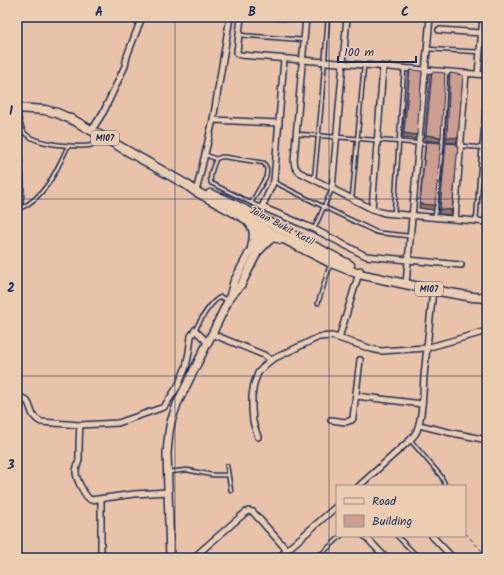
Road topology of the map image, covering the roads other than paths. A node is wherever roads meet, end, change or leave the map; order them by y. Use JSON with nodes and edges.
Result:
{"nodes":[{"id":1,"x":142,"y":17,"type":"edge"},
{"id":2,"x":230,"y":17,"type":"edge"},
{"id":3,"x":241,"y":17,"type":"edge"},
{"id":4,"x":276,"y":17,"type":"edge"},
{"id":5,"x":328,"y":17,"type":"edge"},
{"id":6,"x":347,"y":17,"type":"edge"},
{"id":7,"x":430,"y":17,"type":"edge"},
{"id":8,"x":483,"y":17,"type":"edge"},
{"id":9,"x":305,"y":18,"type":"edge"},
{"id":10,"x":439,"y":30,"type":"dead end"},
{"id":11,"x":484,"y":34,"type":"edge"},
{"id":12,"x":239,"y":35,"type":"junction"},
{"id":13,"x":304,"y":40,"type":"junction"},
{"id":14,"x":427,"y":49,"type":"junction"},
{"id":15,"x":480,"y":52,"type":"junction"},
{"id":16,"x":284,"y":59,"type":"junction"},
{"id":17,"x":302,"y":60,"type":"junction"},
{"id":18,"x":324,"y":62,"type":"junction"},
{"id":19,"x":343,"y":64,"type":"junction"},
{"id":20,"x":364,"y":65,"type":"junction"},
{"id":21,"x":383,"y":67,"type":"junction"},
{"id":22,"x":404,"y":69,"type":"junction"},
{"id":23,"x":425,"y":70,"type":"junction"},
{"id":24,"x":446,"y":72,"type":"junction"},
{"id":25,"x":466,"y":73,"type":"junction"},
{"id":26,"x":478,"y":74,"type":"junction"},
{"id":27,"x":487,"y":75,"type":"edge"},
{"id":28,"x":487,"y":81,"type":"edge"},
{"id":29,"x":17,"y":108,"type":"edge"},
{"id":30,"x":213,"y":120,"type":"junction"},
{"id":31,"x":279,"y":123,"type":"junction"},
{"id":32,"x":92,"y":130,"type":"junction"},
{"id":33,"x":17,"y":133,"type":"edge"},
{"id":34,"x":296,"y":134,"type":"junction"},
{"id":35,"x":318,"y":136,"type":"junction"},
{"id":36,"x":104,"y":137,"type":"junction"},
{"id":37,"x":337,"y":137,"type":"junction"},
{"id":38,"x":358,"y":139,"type":"junction"},
{"id":39,"x":377,"y":140,"type":"junction"},
{"id":40,"x":399,"y":142,"type":"junction"},
{"id":41,"x":419,"y":143,"type":"junction"},
{"id":42,"x":434,"y":144,"type":"edge"},
{"id":43,"x":442,"y":145,"type":"junction"},
{"id":44,"x":68,"y":146,"type":"junction"},
{"id":45,"x":448,"y":146,"type":"edge"},
{"id":46,"x":454,"y":146,"type":"edge"},
{"id":47,"x":460,"y":146,"type":"junction"},
{"id":48,"x":482,"y":148,"type":"junction"},
{"id":49,"x":487,"y":148,"type":"edge"},
{"id":50,"x":205,"y":154,"type":"junction"},
{"id":51,"x":216,"y":159,"type":"junction"},
{"id":52,"x":314,"y":179,"type":"junction"},
{"id":53,"x":274,"y":181,"type":"junction"},
{"id":54,"x":196,"y":189,"type":"junction"},
{"id":55,"x":332,"y":189,"type":"junction"},
{"id":56,"x":352,"y":199,"type":"junction"},
{"id":57,"x":251,"y":203,"type":"junction"},
{"id":58,"x":262,"y":207,"type":"junction"},
{"id":59,"x":324,"y":207,"type":"junction"},
{"id":60,"x":18,"y":209,"type":"edge"},
{"id":61,"x":372,"y":209,"type":"junction"},
{"id":62,"x":394,"y":214,"type":"junction"},
{"id":63,"x":256,"y":216,"type":"junction"},
{"id":64,"x":413,"y":216,"type":"junction"},
{"id":65,"x":246,"y":218,"type":"junction"},
{"id":66,"x":435,"y":218,"type":"junction"},
{"id":67,"x":455,"y":219,"type":"junction"},
{"id":68,"x":476,"y":221,"type":"junction"},
{"id":69,"x":487,"y":222,"type":"edge"},
{"id":70,"x":266,"y":228,"type":"junction"},
{"id":71,"x":281,"y":229,"type":"junction"},
{"id":72,"x":314,"y":229,"type":"junction"},
{"id":73,"x":411,"y":236,"type":"junction"},
{"id":74,"x":293,"y":244,"type":"junction"},
{"id":75,"x":255,"y":249,"type":"junction"},
{"id":76,"x":409,"y":260,"type":"junction"},
{"id":77,"x":331,"y":263,"type":"junction"},
{"id":78,"x":461,"y":265,"type":"dead end"},
{"id":79,"x":359,"y":272,"type":"junction"},
{"id":80,"x":406,"y":284,"type":"junction"},
{"id":81,"x":433,"y":290,"type":"junction"},
{"id":82,"x":487,"y":298,"type":"edge"},
{"id":83,"x":229,"y":299,"type":"junction"},
{"id":84,"x":318,"y":303,"type":"dead end"},
{"id":85,"x":195,"y":330,"type":"junction"},
{"id":86,"x":487,"y":331,"type":"edge"},
{"id":87,"x":212,"y":334,"type":"junction"},
{"id":88,"x":339,"y":338,"type":"junction"},
{"id":89,"x":208,"y":343,"type":"junction"},
{"id":90,"x":426,"y":348,"type":"junction"},
{"id":91,"x":271,"y":360,"type":"junction"},
{"id":92,"x":360,"y":360,"type":"dead end"},
{"id":93,"x":356,"y":396,"type":"junction"},
{"id":94,"x":17,"y":397,"type":"edge"},
{"id":95,"x":422,"y":404,"type":"junction"},
{"id":96,"x":331,"y":420,"type":"dead end"},
{"id":97,"x":80,"y":425,"type":"junction"},
{"id":98,"x":419,"y":425,"type":"junction"},
{"id":99,"x":258,"y":437,"type":"dead end"},
{"id":100,"x":410,"y":440,"type":"junction"},
{"id":101,"x":487,"y":440,"type":"edge"},
{"id":102,"x":227,"y":466,"type":"dead end"},
{"id":103,"x":167,"y":472,"type":"junction"},
{"id":104,"x":228,"y":475,"type":"junction"},
{"id":105,"x":360,"y":485,"type":"edge"},
{"id":106,"x":445,"y":485,"type":"edge"},
{"id":107,"x":232,"y":491,"type":"dead end"},
{"id":108,"x":168,"y":492,"type":"junction"},
{"id":109,"x":101,"y":499,"type":"junction"},
{"id":110,"x":336,"y":507,"type":"edge"},
{"id":111,"x":340,"y":537,"type":"edge"},
{"id":112,"x":366,"y":537,"type":"edge"},
{"id":113,"x":398,"y":537,"type":"edge"},
{"id":114,"x":433,"y":537,"type":"edge"},
{"id":115,"x":287,"y":550,"type":"junction"},
{"id":116,"x":320,"y":557,"type":"edge"},
{"id":117,"x":101,"y":558,"type":"edge"},
{"id":118,"x":170,"y":558,"type":"edge"},
{"id":119,"x":193,"y":558,"type":"edge"},
{"id":120,"x":278,"y":558,"type":"edge"},
{"id":121,"x":386,"y":558,"type":"edge"},
{"id":122,"x":419,"y":558,"type":"edge"},
{"id":123,"x":453,"y":558,"type":"edge"}],
"edges":[{"from":1,"to":32,"type":"street"},
{"from":2,"to":30,"type":"street"},
{"from":3,"to":12,"type":"street"},
{"from":4,"to":9,"type":"street"},
{"from":5,"to":18,"type":"lane"},
{"from":6,"to":19,"type":"street"},
{"from":7,"to":14,"type":"street"},
{"from":8,"to":11,"type":"street"},
{"from":9,"to":13,"type":"street"},
{"from":10,"to":11,"type":"street"},
{"from":11,"to":15,"type":"street"},
{"from":12,"to":13,"type":"lane"},
{"from":12,"to":16,"type":"street"},
{"from":13,"to":17,"type":"street"},
{"from":14,"to":15,"type":"lane"},
{"from":14,"to":23,"type":"street"},
{"from":15,"to":26,"type":"street"},
{"from":16,"to":17,"type":"street"},
{"from":16,"to":31,"type":"street"},
{"from":17,"to":18,"type":"street"},
{"from":17,"to":34,"type":"street"},
{"from":18,"to":19,"type":"street"},
{"from":18,"to":35,"type":"lane"},
{"from":19,"to":20,"type":"street"},
{"from":19,"to":37,"type":"street"},
{"from":20,"to":21,"type":"street"},
{"from":20,"to":38,"type":"lane"},
{"from":21,"to":22,"type":"street"},
{"from":21,"to":39,"type":"street"},
{"from":22,"to":23,"type":"street"},
{"from":22,"to":40,"type":"lane"},
{"from":23,"to":24,"type":"street"},
{"from":23,"to":41,"type":"street"},
{"from":24,"to":25,"type":"street"},
{"from":24,"to":43,"type":"lane"},
{"from":25,"to":26,"type":"street"},
{"from":25,"to":47,"type":"street"},
{"from":26,"to":27,"type":"street"},
{"from":28,"to":48,"type":"lane"},
{"from":29,"to":32,"type":"main road","name":"Jalan Bukit Katil","number":"M107"},
{"from":29,"to":44,"type":"lane"},
{"from":30,"to":31,"type":"street"},
{"from":30,"to":50,"type":"street"},
{"from":31,"to":53,"type":"street"},
{"from":32,"to":36,"type":"main road","name":"Jalan Bukit Katil","number":"M107"},
{"from":33,"to":60,"type":"lane"},
{"from":34,"to":35,"type":"lane"},
{"from":34,"to":52,"type":"street"},
{"from":35,"to":37,"type":"lane"},
{"from":35,"to":52,"type":"lane"},
{"from":36,"to":44,"type":"lane"},
{"from":36,"to":54,"type":"main road","name":"Jalan Bukit Katil","number":"M107"},
{"from":37,"to":38,"type":"lane"},
{"from":37,"to":55,"type":"street"},
{"from":38,"to":39,"type":"lane"},
{"from":38,"to":56,"type":"lane"},
{"from":39,"to":40,"type":"lane"},
{"from":39,"to":61,"type":"street"},
{"from":40,"to":41,"type":"lane"},
{"from":40,"to":62,"type":"lane"},
{"from":41,"to":42,"type":"lane"},
{"from":41,"to":64,"type":"street"},
{"from":43,"to":45,"type":"lane"},
{"from":43,"to":66,"type":"lane"},
{"from":44,"to":60,"type":"lane"},
{"from":46,"to":47,"type":"lane"},
{"from":47,"to":48,"type":"lane"},
{"from":47,"to":67,"type":"street"},
{"from":48,"to":49,"type":"lane"},
{"from":48,"to":68,"type":"lane"},
{"from":50,"to":51,"type":"lane"},
{"from":50,"to":54,"type":"street"},
{"from":51,"to":57,"type":"lane"},
{"from":51,"to":57,"type":"lane"},
{"from":52,"to":55,"type":"street"},
{"from":53,"to":58,"type":"street"},
{"from":53,"to":59,"type":"lane"},
{"from":54,"to":63,"type":"main road","name":"Jalan Bukit Katil","number":"M107"},
{"from":54,"to":65,"type":"main road","name":"Jalan Bukit Katil","number":"M107"},
{"from":55,"to":56,"type":"street"},
{"from":55,"to":59,"type":"lane"},
{"from":56,"to":61,"type":"street"},
{"from":57,"to":58,"type":"lane"},
{"from":58,"to":72,"type":"street"},
{"from":59,"to":72,"type":"lane"},
{"from":59,"to":73,"type":"lane"},
{"from":61,"to":62,"type":"street"},
{"from":62,"to":64,"type":"street"},
{"from":63,"to":70,"type":"main road"},
{"from":63,"to":71,"type":"main road","name":"Jalan Bukit Katil","number":"M107"},
{"from":64,"to":66,"type":"street"},
{"from":64,"to":73,"type":"street"},
{"from":65,"to":70,"type":"main road","name":"Jalan Bukit Katil","number":"M107"},
{"from":65,"to":75,"type":"main road"},
{"from":66,"to":67,"type":"street"},
{"from":67,"to":68,"type":"street"},
{"from":68,"to":69,"type":"street"},
{"from":70,"to":71,"type":"main road"},
{"from":70,"to":74,"type":"main road","name":"Jalan Bukit Katil","number":"M107"},
{"from":70,"to":75,"type":"street"},
{"from":71,"to":79,"type":"main road","name":"Jalan Bukit Katil","number":"M107"},
{"from":72,"to":76,"type":"street"},
{"from":73,"to":76,"type":"street"},
{"from":74,"to":75,"type":"main road"},
{"from":74,"to":77,"type":"main road","name":"Jalan Bukit Katil","number":"M107"},
{"from":75,"to":83,"type":"street"},
{"from":76,"to":78,"type":"street"},
{"from":76,"to":80,"type":"street"},
{"from":77,"to":79,"type":"main road","name":"Jalan Bukit Katil","number":"M107"},
{"from":77,"to":84,"type":"lane"},
{"from":79,"to":80,"type":"main road","name":"Jalan Bukit Katil","number":"M107"},
{"from":79,"to":88,"type":"street"},
{"from":80,"to":81,"type":"main road","name":"Jalan Bukit Katil","number":"M107"},
{"from":81,"to":82,"type":"main road","name":"Jalan Bukit Katil","number":"M107"},
{"from":81,"to":90,"type":"street"},
{"from":83,"to":85,"type":"lane"},
{"from":83,"to":87,"type":"street"},
{"from":85,"to":89,"type":"street"},
{"from":85,"to":97,"type":"street"},
{"from":86,"to":90,"type":"street"},
{"from":87,"to":89,"type":"street"},
{"from":87,"to":91,"type":"street"},
{"from":88,"to":90,"type":"street"},
{"from":88,"to":91,"type":"street"},
{"from":89,"to":103,"type":"street"},
{"from":90,"to":95,"type":"street"},
{"from":91,"to":99,"type":"street"},
{"from":92,"to":93,"type":"street"},
{"from":93,"to":95,"type":"street"},
{"from":93,"to":96,"type":"street"},
{"from":94,"to":97,"type":"street"},
{"from":95,"to":98,"type":"street"},
{"from":97,"to":109,"type":"street"},
{"from":98,"to":100,"type":"street"},
{"from":98,"to":101,"type":"street"},
{"from":100,"to":105,"type":"street"},
{"from":100,"to":106,"type":"lane"},
{"from":102,"to":104,"type":"lane"},
{"from":103,"to":104,"type":"lane"},
{"from":103,"to":108,"type":"street"},
{"from":104,"to":107,"type":"lane"},
{"from":108,"to":109,"type":"street"},
{"from":108,"to":118,"type":"street"},
{"from":109,"to":117,"type":"street"},
{"from":110,"to":115,"type":"street"},
{"from":111,"to":116,"type":"lane"},
{"from":112,"to":121,"type":"street"},
{"from":113,"to":122,"type":"lane"},
{"from":114,"to":123,"type":"street"},
{"from":115,"to":119,"type":"street"},
{"from":115,"to":120,"type":"street"}]}
